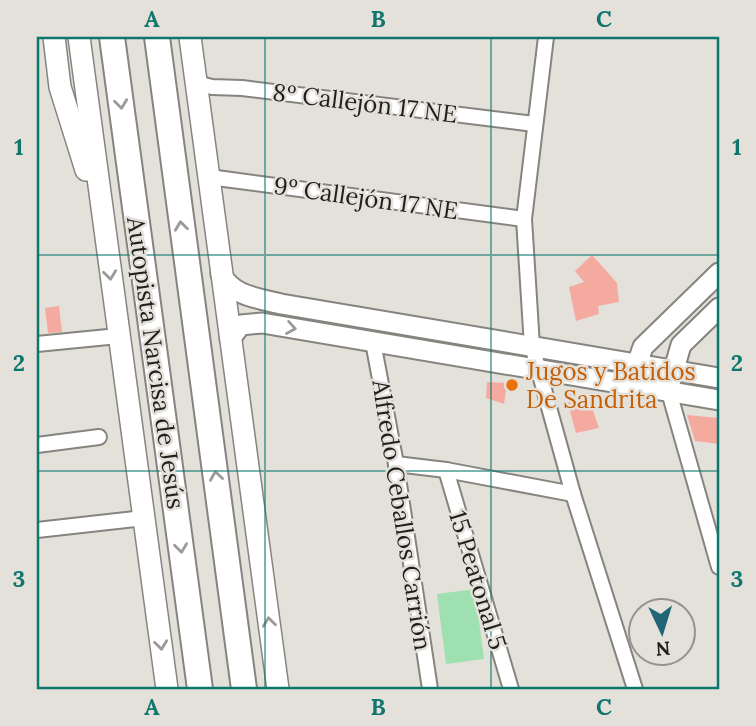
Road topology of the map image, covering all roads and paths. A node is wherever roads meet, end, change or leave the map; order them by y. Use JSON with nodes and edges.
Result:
{"nodes":[{"id":1,"x":54,"y":37,"type":"edge"},
{"id":2,"x":79,"y":37,"type":"edge"},
{"id":3,"x":112,"y":37,"type":"edge"},
{"id":4,"x":157,"y":37,"type":"edge"},
{"id":5,"x":190,"y":37,"type":"edge"},
{"id":6,"x":546,"y":37,"type":"edge"},
{"id":7,"x":196,"y":83,"type":"junction"},
{"id":8,"x":534,"y":124,"type":"junction"},
{"id":9,"x":209,"y":177,"type":"junction"},
{"id":10,"x":524,"y":219,"type":"junction"},
{"id":11,"x":103,"y":223,"type":"junction"},
{"id":12,"x":719,"y":273,"type":"edge"},
{"id":13,"x":221,"y":274,"type":"junction"},
{"id":14,"x":719,"y":308,"type":"edge"},
{"id":15,"x":118,"y":336,"type":"junction"},
{"id":16,"x":230,"y":339,"type":"junction"},
{"id":17,"x":373,"y":342,"type":"junction"},
{"id":18,"x":37,"y":344,"type":"edge"},
{"id":19,"x":532,"y":346,"type":"junction"},
{"id":20,"x":637,"y":364,"type":"junction"},
{"id":21,"x":672,"y":370,"type":"junction"},
{"id":22,"x":538,"y":371,"type":"junction"},
{"id":23,"x":719,"y":378,"type":"edge"},
{"id":24,"x":669,"y":392,"type":"junction"},
{"id":25,"x":719,"y":400,"type":"edge"},
{"id":26,"x":99,"y":437,"type":"dead end"},
{"id":27,"x":37,"y":445,"type":"edge"},
{"id":28,"x":396,"y":464,"type":"junction"},
{"id":29,"x":446,"y":470,"type":"junction"},
{"id":30,"x":573,"y":494,"type":"junction"},
{"id":31,"x":704,"y":515,"type":"junction"},
{"id":32,"x":719,"y":517,"type":"edge"},
{"id":33,"x":144,"y":518,"type":"junction"},
{"id":34,"x":37,"y":530,"type":"edge"},
{"id":35,"x":719,"y":567,"type":"edge"},
{"id":36,"x":167,"y":689,"type":"edge"},
{"id":37,"x":200,"y":689,"type":"edge"},
{"id":38,"x":244,"y":689,"type":"edge"},
{"id":39,"x":278,"y":689,"type":"edge"},
{"id":40,"x":430,"y":689,"type":"edge"},
{"id":41,"x":511,"y":689,"type":"edge"},
{"id":42,"x":635,"y":689,"type":"edge"}],
"edges":[{"from":1,"to":11,"type":"main road"},
{"from":2,"to":11,"type":"main road","name":"Autopista Narcisa de Jesús"},
{"from":3,"to":37,"type":"highway","name":"Autopista Narcisa de Jesús","one_way":true},
{"from":38,"to":4,"type":"highway","name":"Autopista Narcisa de Jesús","one_way":true},
{"from":5,"to":7,"type":"main road"},
{"from":6,"to":8,"type":"street"},
{"from":7,"to":8,"type":"street","name":"8º Callejón 17 NE"},
{"from":7,"to":9,"type":"main road"},
{"from":8,"to":10,"type":"street"},
{"from":9,"to":10,"type":"street","name":"9º Callejón 17 NE"},
{"from":9,"to":13,"type":"main road"},
{"from":10,"to":19,"type":"street"},
{"from":11,"to":15,"type":"main road","name":"Autopista Narcisa de Jesús","one_way":true},
{"from":12,"to":20,"type":"street"},
{"from":13,"to":16,"type":"main road"},
{"from":13,"to":19,"type":"street"},
{"from":14,"to":21,"type":"street"},
{"from":15,"to":18,"type":"street"},
{"from":15,"to":33,"type":"main road","name":"Autopista Narcisa de Jesús"},
{"from":16,"to":17,"type":"street","one_way":true},
{"from":39,"to":16,"type":"main road","one_way":true},
{"from":17,"to":22,"type":"street"},
{"from":17,"to":28,"type":"street","name":"Alfredo Ceballos Carrión"},
{"from":19,"to":20,"type":"street"},
{"from":19,"to":22,"type":"street"},
{"from":20,"to":21,"type":"street"},
{"from":21,"to":23,"type":"street"},
{"from":21,"to":24,"type":"street"},
{"from":22,"to":24,"type":"street"},
{"from":22,"to":30,"type":"street"},
{"from":24,"to":25,"type":"street"},
{"from":24,"to":31,"type":"street"},
{"from":26,"to":27,"type":"street"},
{"from":28,"to":29,"type":"street"},
{"from":28,"to":40,"type":"street","name":"Alfredo Ceballos Carrión"},
{"from":29,"to":30,"type":"street"},
{"from":29,"to":41,"type":"street","name":"15 Peatonal 5"},
{"from":30,"to":42,"type":"street"},
{"from":31,"to":32,"type":"street"},
{"from":31,"to":35,"type":"street"},
{"from":33,"to":34,"type":"street"},
{"from":33,"to":36,"type":"main road","name":"Autopista Narcisa de Jesús","one_way":true}]}
